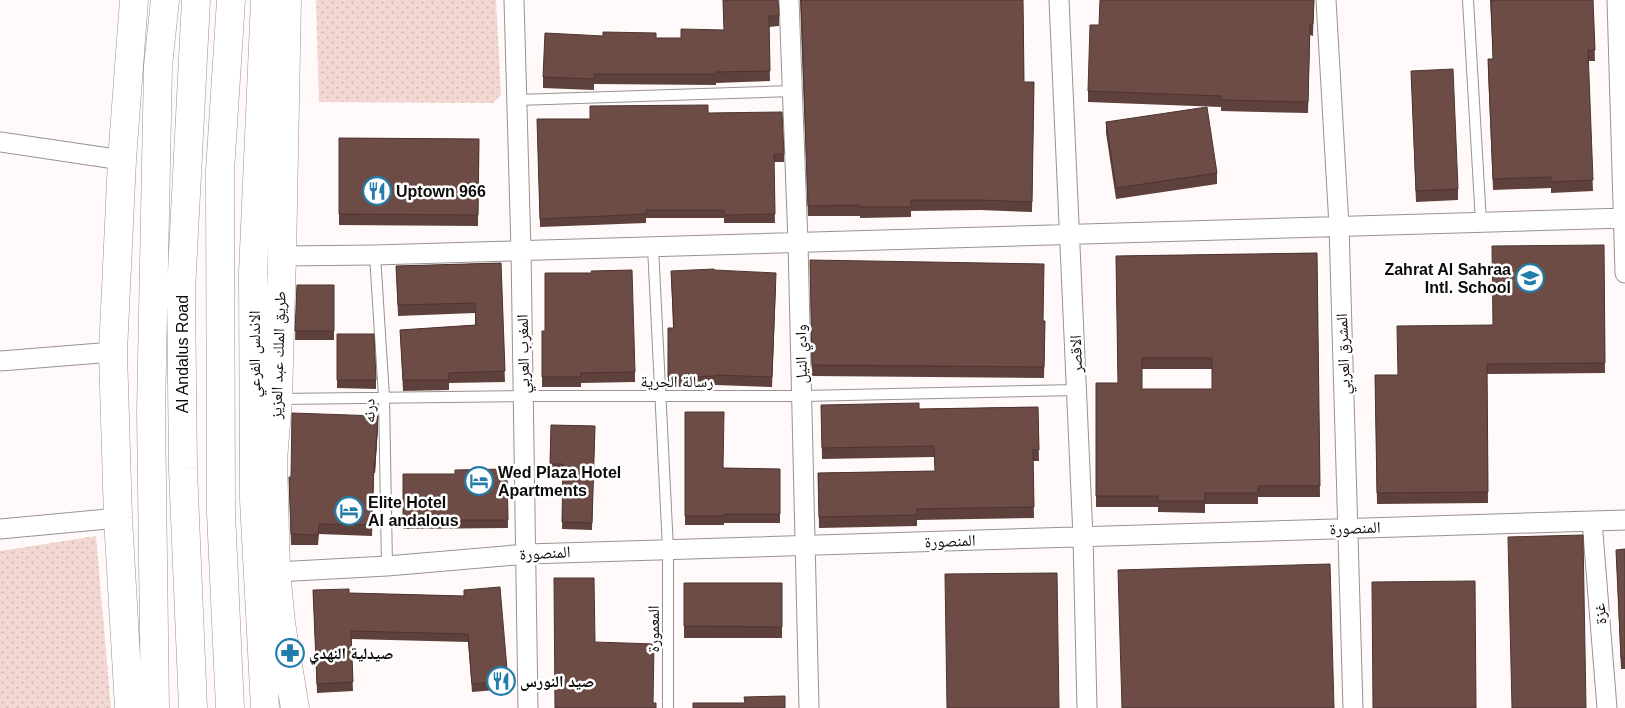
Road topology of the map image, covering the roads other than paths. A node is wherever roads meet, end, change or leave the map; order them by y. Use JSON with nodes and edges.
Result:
{"nodes":[{"id":1,"x":134,"y":0,"type":"edge"},
{"id":2,"x":165,"y":0,"type":"edge"},
{"id":3,"x":196,"y":0,"type":"edge"},
{"id":4,"x":231,"y":0,"type":"edge"},
{"id":5,"x":265,"y":0,"type":"edge"},
{"id":6,"x":287,"y":0,"type":"edge"},
{"id":7,"x":514,"y":0,"type":"edge"},
{"id":8,"x":789,"y":0,"type":"edge"},
{"id":9,"x":1060,"y":0,"type":"edge"},
{"id":10,"x":1326,"y":0,"type":"edge"},
{"id":11,"x":1468,"y":0,"type":"edge"},
{"id":12,"x":1617,"y":0,"type":"edge"},
{"id":13,"x":792,"y":91,"type":"junction"},
{"id":14,"x":517,"y":100,"type":"junction"},
{"id":15,"x":0,"y":142,"type":"edge"},
{"id":16,"x":122,"y":160,"type":"junction"},
{"id":17,"x":1624,"y":218,"type":"edge"},
{"id":18,"x":1481,"y":222,"type":"junction"},
{"id":19,"x":1339,"y":226,"type":"junction"},
{"id":20,"x":155,"y":230,"type":"junction"},
{"id":21,"x":255,"y":232,"type":"junction"},
{"id":22,"x":1071,"y":234,"type":"junction"},
{"id":23,"x":798,"y":243,"type":"junction"},
{"id":24,"x":653,"y":247,"type":"junction"},
{"id":25,"x":521,"y":251,"type":"junction"},
{"id":26,"x":375,"y":255,"type":"junction"},
{"id":27,"x":282,"y":256,"type":"junction"},
{"id":28,"x":1625,"y":272,"type":"edge"},
{"id":29,"x":113,"y":352,"type":"junction"},
{"id":30,"x":0,"y":361,"type":"edge"},
{"id":31,"x":1077,"y":390,"type":"junction"},
{"id":32,"x":524,"y":396,"type":"junction"},
{"id":33,"x":660,"y":396,"type":"junction"},
{"id":34,"x":802,"y":396,"type":"junction"},
{"id":35,"x":384,"y":397,"type":"junction"},
{"id":36,"x":278,"y":399,"type":"junction"},
{"id":37,"x":273,"y":460,"type":"junction"},
{"id":38,"x":118,"y":518,"type":"junction"},
{"id":39,"x":1625,"y":520,"type":"edge"},
{"id":40,"x":1592,"y":521,"type":"junction"},
{"id":41,"x":1349,"y":528,"type":"junction"},
{"id":42,"x":0,"y":529,"type":"edge"},
{"id":43,"x":1083,"y":536,"type":"junction"},
{"id":44,"x":806,"y":545,"type":"junction"},
{"id":45,"x":668,"y":549,"type":"junction"},
{"id":46,"x":527,"y":554,"type":"junction"},
{"id":47,"x":387,"y":566,"type":"junction"},
{"id":48,"x":276,"y":572,"type":"junction"},
{"id":49,"x":280,"y":623,"type":"junction"},
{"id":50,"x":129,"y":708,"type":"edge"},
{"id":51,"x":155,"y":708,"type":"edge"},
{"id":52,"x":193,"y":708,"type":"edge"},
{"id":53,"x":230,"y":708,"type":"edge"},
{"id":54,"x":265,"y":708,"type":"edge"},
{"id":55,"x":280,"y":708,"type":"edge"},
{"id":56,"x":295,"y":708,"type":"edge"},
{"id":57,"x":528,"y":708,"type":"edge"},
{"id":58,"x":668,"y":708,"type":"edge"},
{"id":59,"x":809,"y":708,"type":"edge"},
{"id":60,"x":1087,"y":708,"type":"edge"},
{"id":61,"x":1353,"y":708,"type":"edge"},
{"id":62,"x":1607,"y":708,"type":"edge"}],
"edges":[{"from":1,"to":16,"type":"main road"},
{"from":2,"to":20,"type":"main road"},
{"from":3,"to":52,"type":"main road","name":"Al Andalus Road"},
{"from":4,"to":53,"type":"main road"},
{"from":5,"to":21,"type":"main road","name":"الاندلس الفرعي"},
{"from":6,"to":27,"type":"main road","name":"طريق الملك عبد العزيز"},
{"from":7,"to":14,"type":"street","name":"المغرب العربي"},
{"from":8,"to":13,"type":"street","name":"وادي النيل"},
{"from":9,"to":22,"type":"street","name":"الاقصر"},
{"from":10,"to":19,"type":"street","name":"المشرق العربي"},
{"from":11,"to":18,"type":"lane"},
{"from":12,"to":17,"type":"street"},
{"from":13,"to":14,"type":"lane"},
{"from":13,"to":23,"type":"street","name":"وادي النيل"},
{"from":14,"to":25,"type":"street","name":"المغرب العربي"},
{"from":15,"to":16,"type":"street"},
{"from":16,"to":29,"type":"main road"},
{"from":17,"to":18,"type":"street"},
{"from":17,"to":28,"type":"street"},
{"from":18,"to":19,"type":"street"},
{"from":19,"to":22,"type":"street"},
{"from":19,"to":41,"type":"street","name":"المشرق العربي"},
{"from":20,"to":38,"type":"main road"},
{"from":20,"to":51,"type":"main road"},
{"from":21,"to":37,"type":"main road"},
{"from":21,"to":54,"type":"main road","name":"الاندلس الفرعي"},
{"from":22,"to":23,"type":"street"},
{"from":22,"to":31,"type":"street","name":"الاقصر"},
{"from":23,"to":24,"type":"street"},
{"from":23,"to":34,"type":"street","name":"وادي النيل"},
{"from":24,"to":25,"type":"street"},
{"from":24,"to":33,"type":"lane","name":"المعمورة"},
{"from":25,"to":26,"type":"street"},
{"from":25,"to":32,"type":"street","name":"المغرب العربي"},
{"from":26,"to":27,"type":"street"},
{"from":26,"to":35,"type":"lane","name":"درنه"},
{"from":27,"to":36,"type":"main road","name":"طريق الملك عبد العزيز"},
{"from":29,"to":30,"type":"street"},
{"from":29,"to":38,"type":"main road"},
{"from":31,"to":34,"type":"lane","name":"رسالة الحرية"},
{"from":31,"to":43,"type":"street","name":"الاقصر"},
{"from":32,"to":33,"type":"lane","name":"رسالة الحرية"},
{"from":32,"to":35,"type":"lane","name":"رسالة الحرية"},
{"from":32,"to":46,"type":"street","name":"المغرب العربي"},
{"from":33,"to":34,"type":"lane","name":"رسالة الحرية"},
{"from":33,"to":45,"type":"lane","name":"المعمورة"},
{"from":34,"to":44,"type":"street","name":"وادي النيل"},
{"from":35,"to":36,"type":"lane","name":"رسالة الحرية"},
{"from":35,"to":47,"type":"lane","name":"درنه"},
{"from":36,"to":37,"type":"main road","name":"طريق الملك عبد العزيز"},
{"from":37,"to":48,"type":"main road","name":"طريق الملك عبد العزيز"},
{"from":38,"to":42,"type":"street"},
{"from":38,"to":50,"type":"main road"},
{"from":39,"to":40,"type":"street","name":"المنصورة"},
{"from":40,"to":41,"type":"street","name":"المنصورة"},
{"from":40,"to":62,"type":"street","name":"غزة"},
{"from":41,"to":43,"type":"street","name":"المنصورة"},
{"from":41,"to":61,"type":"street","name":"المشرق العربي"},
{"from":43,"to":44,"type":"street","name":"المنصورة"},
{"from":43,"to":60,"type":"street","name":"الاقصر"},
{"from":44,"to":45,"type":"street","name":"المنصورة"},
{"from":44,"to":59,"type":"street","name":"وادي النيل"},
{"from":45,"to":46,"type":"street","name":"المنصورة"},
{"from":45,"to":58,"type":"lane","name":"المعمورة"},
{"from":46,"to":47,"type":"street","name":"المنصورة"},
{"from":46,"to":57,"type":"street","name":"المغرب العربي"},
{"from":47,"to":48,"type":"street","name":"المنصورة"},
{"from":48,"to":49,"type":"main road","name":"طريق الملك عبد العزيز"},
{"from":49,"to":55,"type":"main road"},
{"from":49,"to":56,"type":"main road","name":"طريق الملك عبد العزيز"}]}
